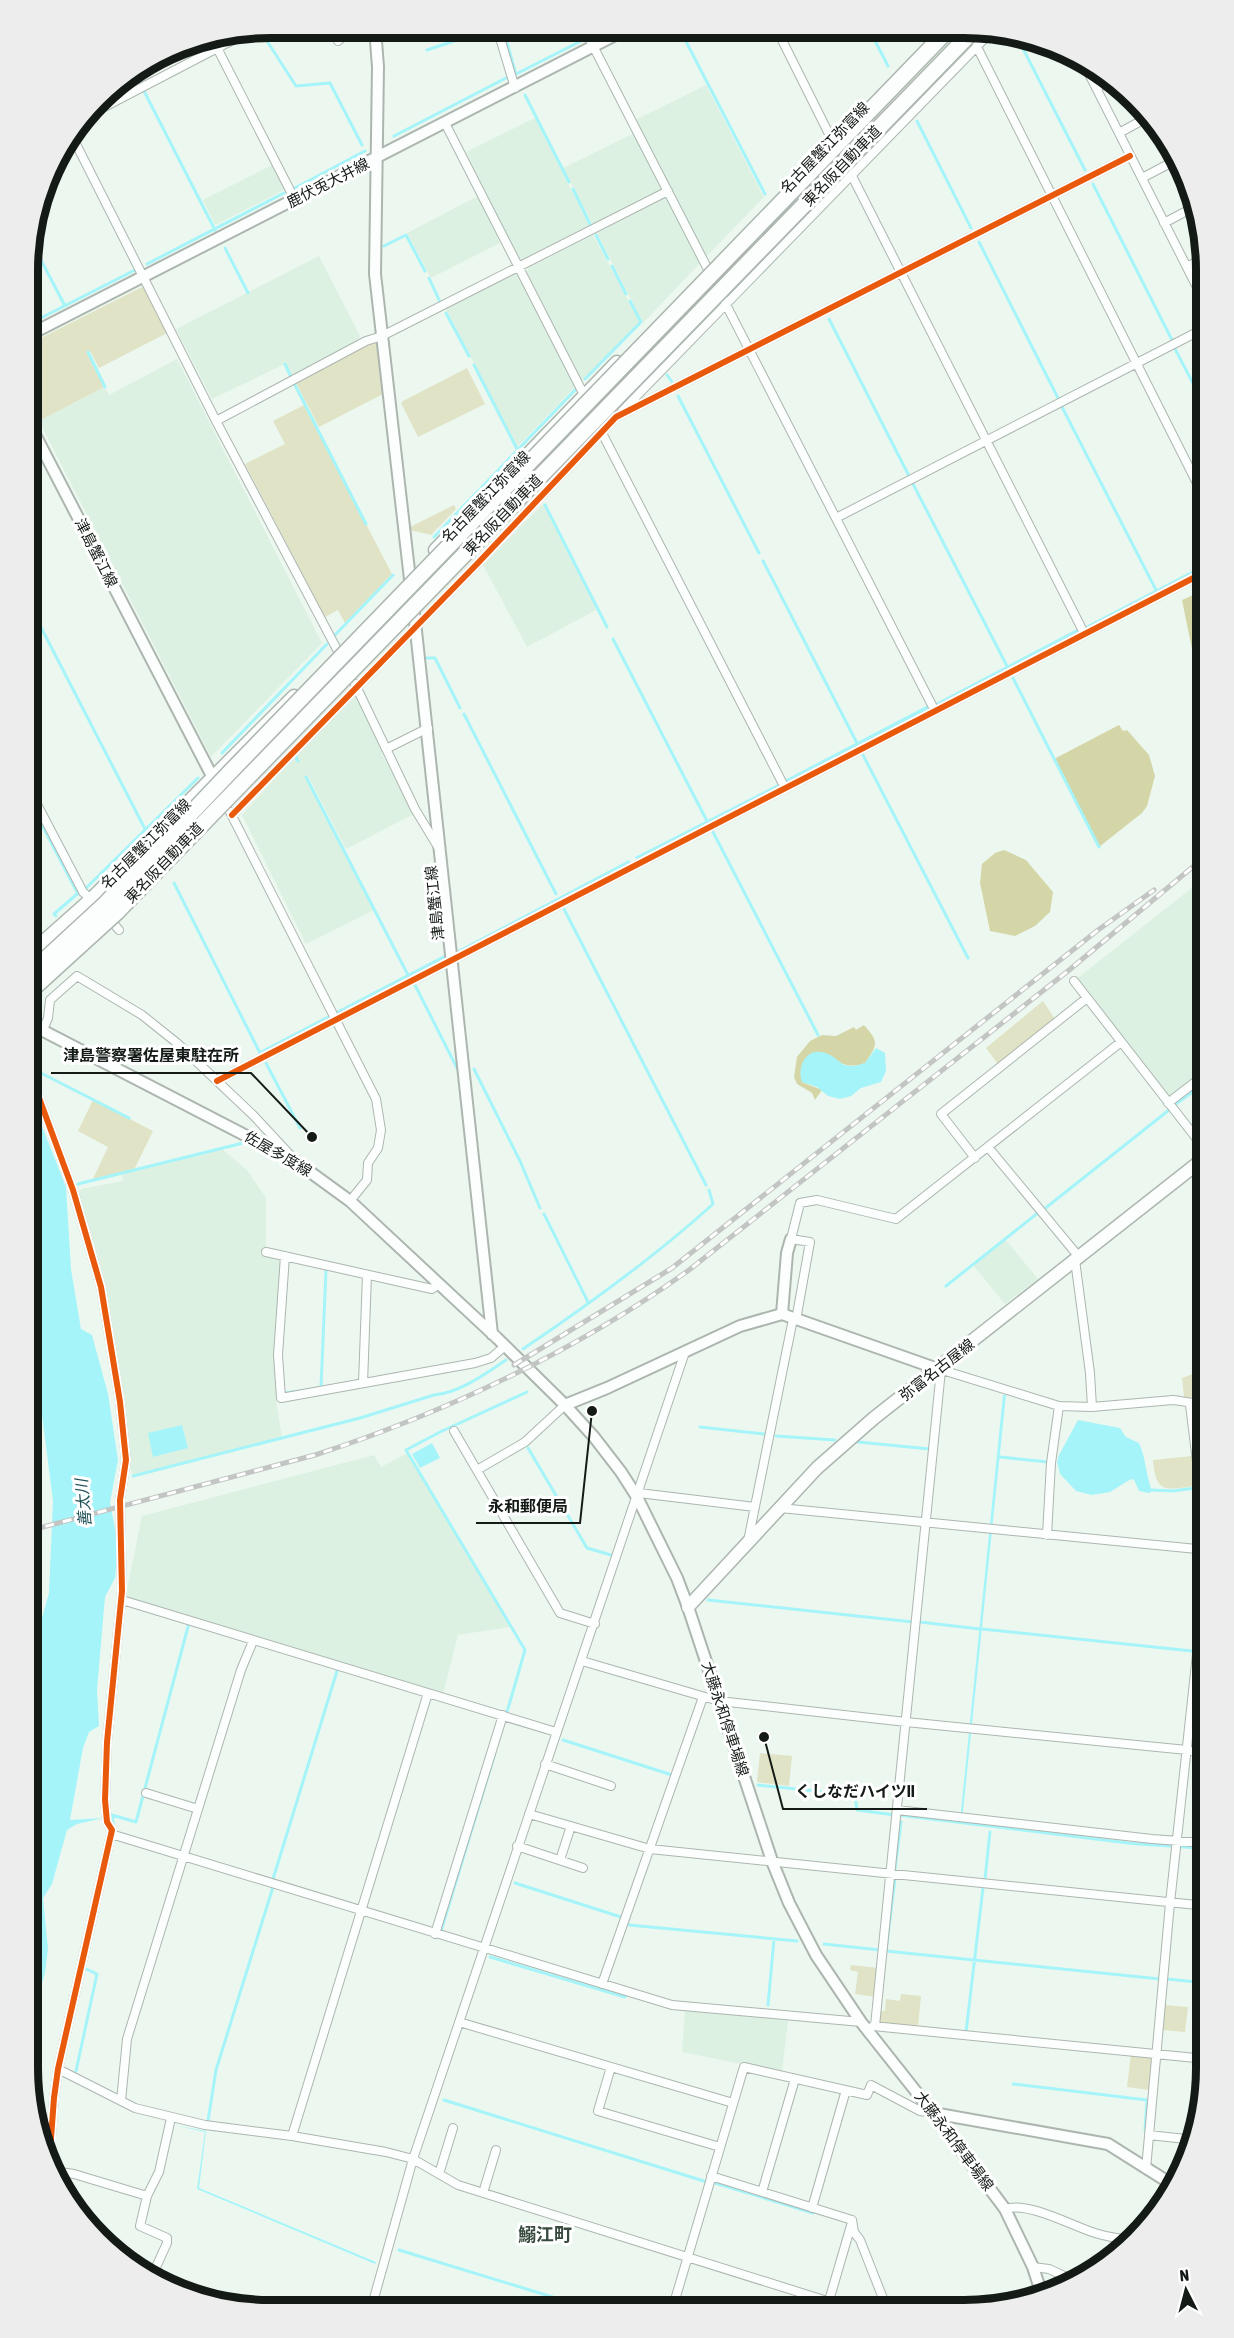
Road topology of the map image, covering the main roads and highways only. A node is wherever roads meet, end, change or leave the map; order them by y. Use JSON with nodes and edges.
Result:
{"nodes":[{"id":1,"x":376,"y":38,"type":"edge"},
{"id":2,"x":610,"y":38,"type":"edge"},
{"id":3,"x":930,"y":38,"type":"edge"},
{"id":4,"x":940,"y":38,"type":"edge"},
{"id":5,"x":967,"y":38,"type":"edge"},
{"id":6,"x":376,"y":159,"type":"junction"},
{"id":7,"x":38,"y":331,"type":"edge"},
{"id":8,"x":38,"y":440,"type":"edge"},
{"id":9,"x":410,"y":577,"type":"junction"},
{"id":10,"x":213,"y":778,"type":"junction"},
{"id":11,"x":38,"y":945,"type":"edge"},
{"id":12,"x":38,"y":966,"type":"edge"},
{"id":13,"x":38,"y":984,"type":"edge"},
{"id":14,"x":38,"y":1028,"type":"edge"},
{"id":15,"x":1196,"y":1163,"type":"edge"},
{"id":16,"x":791,"y":1239,"type":"road end"},
{"id":17,"x":782,"y":1314,"type":"junction"},
{"id":18,"x":492,"y":1334,"type":"junction"},
{"id":19,"x":940,"y":1370,"type":"junction"},
{"id":20,"x":565,"y":1405,"type":"junction"},
{"id":21,"x":688,"y":1607,"type":"junction"},
{"id":22,"x":933,"y":2113,"type":"junction"},
{"id":23,"x":1167,"y":2182,"type":"edge"},
{"id":24,"x":1040,"y":2288,"type":"edge"}],
"edges":[{"from":1,"to":6,"type":"main road","name":"津島蟹江線"},
{"from":2,"to":6,"type":"main road","name":"鹿伏兎大井線"},
{"from":3,"to":9,"type":"main road","name":"名古屋蟹江弥富線"},
{"from":4,"to":12,"type":"highway","name":"東名阪自動車道","bridge":true},
{"from":5,"to":13,"type":"highway","name":"東名阪自動車道","bridge":true},
{"from":6,"to":7,"type":"main road","name":"鹿伏兎大井線"},
{"from":6,"to":9,"type":"main road","name":"津島蟹江線"},
{"from":8,"to":10,"type":"main road","name":"津島蟹江線"},
{"from":9,"to":10,"type":"main road","name":"名古屋蟹江弥富線"},
{"from":9,"to":18,"type":"main road","name":"津島蟹江線"},
{"from":10,"to":11,"type":"main road","name":"名古屋蟹江弥富線"},
{"from":14,"to":18,"type":"main road","name":"佐屋多度線"},
{"from":15,"to":19,"type":"main road","name":"弥富名古屋線"},
{"from":16,"to":17,"type":"main road"},
{"from":17,"to":19,"type":"main road"},
{"from":17,"to":20,"type":"main road"},
{"from":18,"to":20,"type":"main road"},
{"from":19,"to":21,"type":"main road","name":"弥富名古屋線"},
{"from":20,"to":21,"type":"main road","name":"大藤永和停車場線"},
{"from":21,"to":22,"type":"main road","name":"大藤永和停車場線"},
{"from":22,"to":23,"type":"main road"},
{"from":22,"to":24,"type":"main road","name":"大藤永和停車場線"}]}
